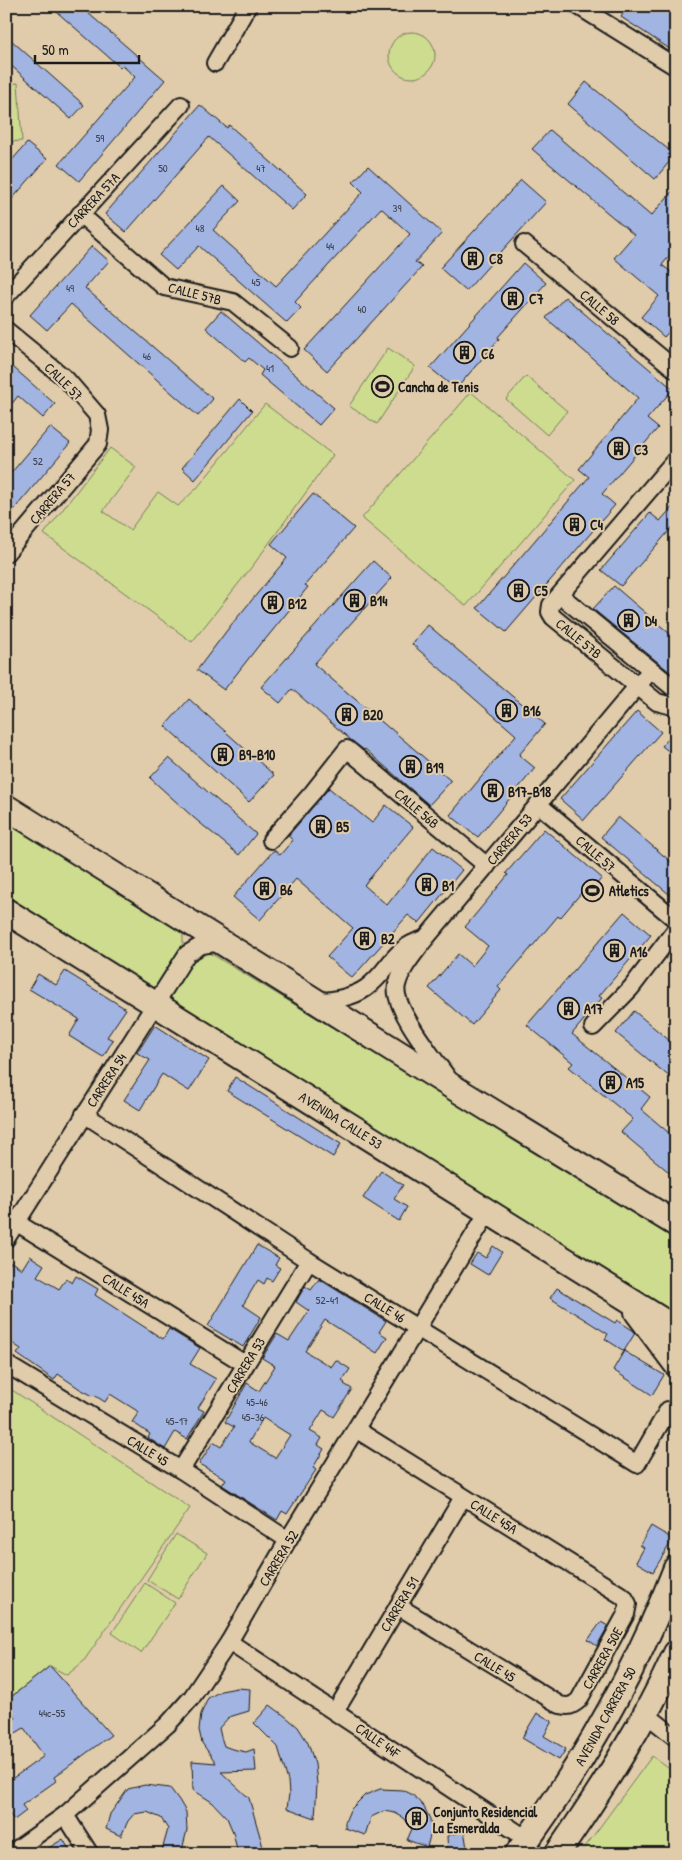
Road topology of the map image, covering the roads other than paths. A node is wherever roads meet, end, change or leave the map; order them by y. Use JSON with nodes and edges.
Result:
{"nodes":[{"id":1,"x":248,"y":6,"type":"edge"},
{"id":2,"x":578,"y":6,"type":"edge"},
{"id":3,"x":598,"y":11,"type":"edge"},
{"id":4,"x":215,"y":63,"type":"dead end"},
{"id":5,"x":676,"y":67,"type":"edge"},
{"id":6,"x":181,"y":105,"type":"dead end"},
{"id":7,"x":80,"y":214,"type":"junction"},
{"id":8,"x":524,"y":244,"type":"dead end"},
{"id":9,"x":6,"y":296,"type":"edge"},
{"id":10,"x":6,"y":330,"type":"edge"},
{"id":11,"x":290,"y":348,"type":"dead end"},
{"id":12,"x":676,"y":370,"type":"edge"},
{"id":13,"x":98,"y":444,"type":"joint"},
{"id":14,"x":676,"y":459,"type":"edge"},
{"id":15,"x":6,"y":552,"type":"edge"},
{"id":16,"x":560,"y":595,"type":"junction"},
{"id":17,"x":651,"y":670,"type":"junction"},
{"id":18,"x":637,"y":686,"type":"junction"},
{"id":19,"x":676,"y":690,"type":"edge"},
{"id":20,"x":676,"y":707,"type":"edge"},
{"id":21,"x":538,"y":804,"type":"junction"},
{"id":22,"x":6,"y":807,"type":"edge"},
{"id":23,"x":271,"y":840,"type":"dead end"},
{"id":24,"x":487,"y":866,"type":"junction"},
{"id":25,"x":6,"y":911,"type":"edge"},
{"id":26,"x":676,"y":920,"type":"edge"},
{"id":27,"x":676,"y":929,"type":"edge"},
{"id":28,"x":425,"y":939,"type":"junction"},
{"id":29,"x":221,"y":942,"type":"junction"},
{"id":30,"x":317,"y":1002,"type":"junction"},
{"id":31,"x":155,"y":1004,"type":"junction"},
{"id":32,"x":593,"y":1027,"type":"dead end"},
{"id":33,"x":456,"y":1089,"type":"junction"},
{"id":34,"x":84,"y":1114,"type":"junction"},
{"id":35,"x":637,"y":1200,"type":"junction"},
{"id":36,"x":676,"y":1207,"type":"edge"},
{"id":37,"x":488,"y":1212,"type":"junction"},
{"id":38,"x":11,"y":1219,"type":"edge"},
{"id":39,"x":676,"y":1224,"type":"edge"},
{"id":40,"x":6,"y":1239,"type":"edge"},
{"id":41,"x":308,"y":1260,"type":"junction"},
{"id":42,"x":626,"y":1299,"type":"junction"},
{"id":43,"x":419,"y":1328,"type":"junction"},
{"id":44,"x":676,"y":1329,"type":"edge"},
{"id":45,"x":6,"y":1364,"type":"edge"},
{"id":46,"x":245,"y":1364,"type":"junction"},
{"id":47,"x":676,"y":1364,"type":"edge"},
{"id":48,"x":668,"y":1410,"type":"dead end"},
{"id":49,"x":357,"y":1430,"type":"junction"},
{"id":50,"x":181,"y":1470,"type":"junction"},
{"id":51,"x":463,"y":1497,"type":"junction"},
{"id":52,"x":288,"y":1540,"type":"junction"},
{"id":53,"x":676,"y":1568,"type":"edge"},
{"id":54,"x":628,"y":1604,"type":"joint"},
{"id":55,"x":398,"y":1606,"type":"junction"},
{"id":56,"x":229,"y":1642,"type":"junction"},
{"id":57,"x":676,"y":1653,"type":"edge"},
{"id":58,"x":569,"y":1706,"type":"joint"},
{"id":59,"x":335,"y":1712,"type":"junction"},
{"id":60,"x":646,"y":1714,"type":"junction"},
{"id":61,"x":676,"y":1738,"type":"edge"},
{"id":62,"x":64,"y":1815,"type":"junction"},
{"id":63,"x":522,"y":1847,"type":"edge"},
{"id":64,"x":10,"y":1854,"type":"edge"},
{"id":65,"x":90,"y":1854,"type":"edge"},
{"id":66,"x":557,"y":1854,"type":"edge"}],
"edges":[{"from":1,"to":4,"type":"street"},
{"from":2,"to":3,"type":"street"},
{"from":3,"to":5,"type":"street"},
{"from":6,"to":7,"type":"street","name":"CARRERA 57A"},
{"from":7,"to":9,"type":"street","name":"CARRERA 57A"},
{"from":7,"to":11,"type":"street","name":"CALLE 57B"},
{"from":8,"to":12,"type":"street","name":"CALLE 58"},
{"from":10,"to":13,"type":"street","name":"CALLE 57"},
{"from":13,"to":15,"type":"street","name":"CARRERA 57"},
{"from":14,"to":16,"type":"street"},
{"from":16,"to":17,"type":"street","name":"CALLE 57B"},
{"from":16,"to":18,"type":"street","name":"CALLE 57B"},
{"from":17,"to":18,"type":"street","name":"CARRERA 53"},
{"from":17,"to":19,"type":"street","name":"CALLE 57B"},
{"from":18,"to":20,"type":"street","name":"CALLE 57B"},
{"from":18,"to":21,"type":"street","name":"CARRERA 53"},
{"from":21,"to":24,"type":"street","name":"CARRERA 53"},
{"from":21,"to":26,"type":"street","name":"CALLE 57"},
{"from":22,"to":29,"type":"main road"},
{"from":23,"to":24,"type":"street","name":"CALLE 56B"},
{"from":24,"to":28,"type":"street","name":"CARRERA 53"},
{"from":25,"to":31,"type":"main road","name":"AVENIDA CALLE 53"},
{"from":27,"to":32,"type":"street"},
{"from":28,"to":30,"type":"street","name":"CARRERA 53"},
{"from":28,"to":33,"type":"street","name":"CARRERA 53"},
{"from":29,"to":30,"type":"main road"},
{"from":29,"to":31,"type":"street","name":"CARRERA 54"},
{"from":30,"to":33,"type":"main road"},
{"from":31,"to":34,"type":"street","name":"CARRERA 54"},
{"from":31,"to":37,"type":"main road","name":"AVENIDA CALLE 53"},
{"from":33,"to":35,"type":"main road"},
{"from":34,"to":38,"type":"street","name":"CARRERA 54"},
{"from":34,"to":41,"type":"street","name":"CALLE 46"},
{"from":35,"to":36,"type":"main road"},
{"from":35,"to":39,"type":"main road"},
{"from":37,"to":42,"type":"main road","name":"AVENIDA CALLE 53"},
{"from":37,"to":43,"type":"street","name":"CARRERA 52"},
{"from":38,"to":40,"type":"street","name":"CARRERA 54"},
{"from":38,"to":46,"type":"street","name":"CALLE 45A"},
{"from":41,"to":43,"type":"street","name":"CALLE 46"},
{"from":41,"to":46,"type":"street","name":"CARRERA 53"},
{"from":42,"to":44,"type":"main road","name":"AVENIDA CALLE 53"},
{"from":42,"to":47,"type":"main road"},
{"from":43,"to":48,"type":"street","name":"CALLE 46"},
{"from":43,"to":49,"type":"street","name":"CARRERA 52"},
{"from":45,"to":50,"type":"street","name":"CALLE 45"},
{"from":46,"to":50,"type":"street","name":"CARRERA 53"},
{"from":49,"to":51,"type":"street","name":"CALLE 45A"},
{"from":49,"to":52,"type":"street","name":"CARRERA 52"},
{"from":50,"to":52,"type":"street","name":"CALLE 45"},
{"from":51,"to":54,"type":"street","name":"CALLE 45A"},
{"from":51,"to":55,"type":"street","name":"CARRERA 51"},
{"from":52,"to":56,"type":"street","name":"CARRERA 52"},
{"from":53,"to":63,"type":"main road","name":"AVENIDA CARRERA 50"},
{"from":54,"to":58,"type":"street","name":"CARRERA 50E"},
{"from":55,"to":58,"type":"street","name":"CALLE 45"},
{"from":55,"to":59,"type":"street","name":"CARRERA 51"},
{"from":56,"to":59,"type":"street","name":"CALLE 44F"},
{"from":56,"to":62,"type":"street","name":"CARRERA 52"},
{"from":57,"to":60,"type":"main road"},
{"from":59,"to":63,"type":"street","name":"CALLE 44F"},
{"from":60,"to":61,"type":"street"},
{"from":60,"to":66,"type":"main road"},
{"from":62,"to":64,"type":"street","name":"CARRERA 52"},
{"from":62,"to":65,"type":"street"}]}
